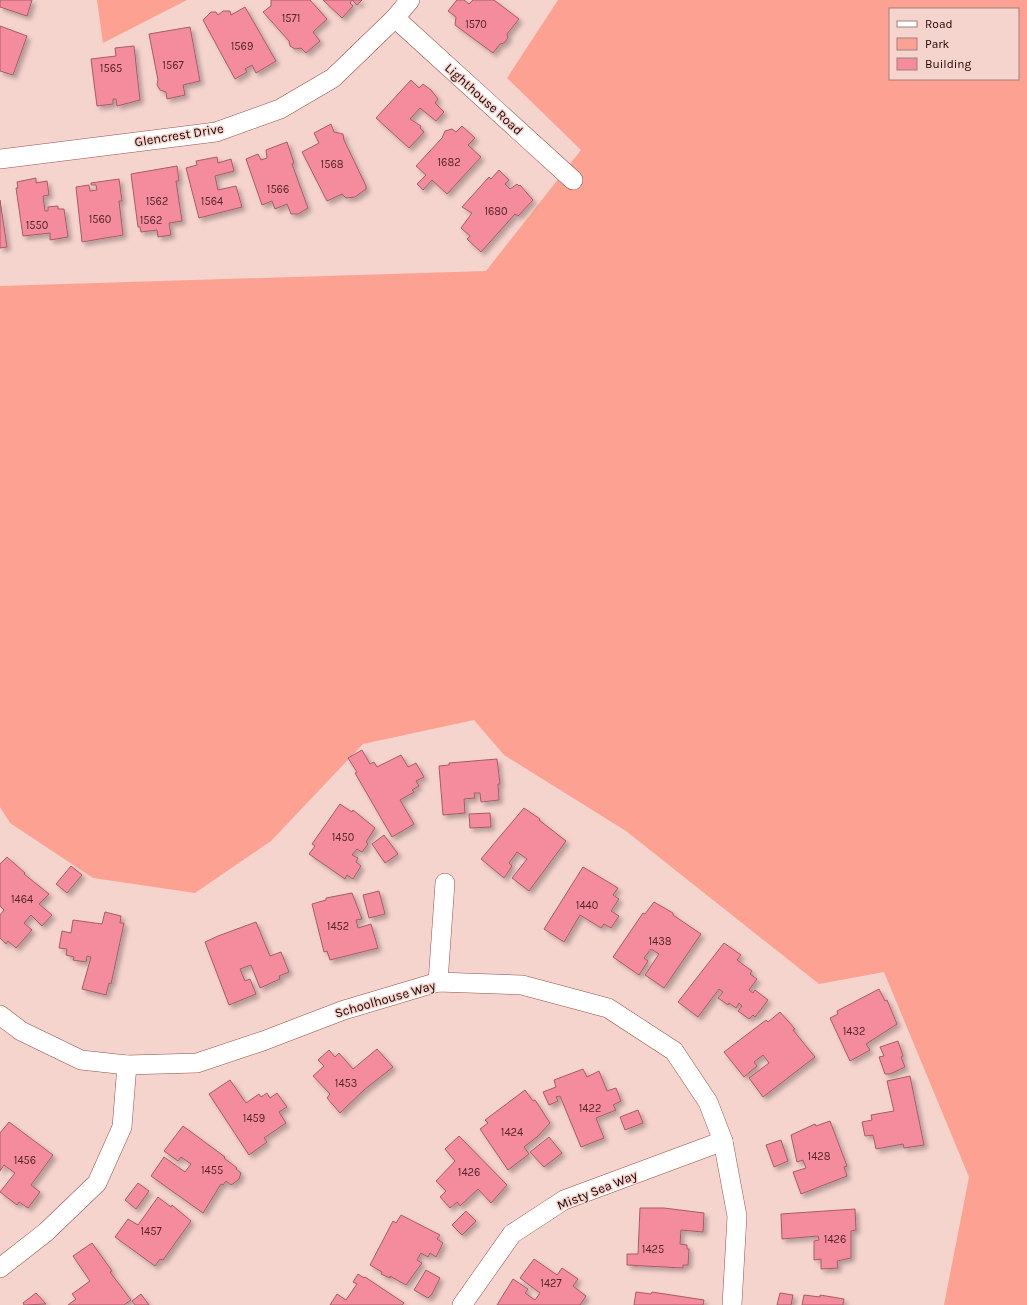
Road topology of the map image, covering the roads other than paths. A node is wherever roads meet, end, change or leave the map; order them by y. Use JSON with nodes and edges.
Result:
{"nodes":[{"id":1,"x":410,"y":0,"type":"edge"},
{"id":2,"x":395,"y":18,"type":"junction"},
{"id":3,"x":0,"y":159,"type":"edge"},
{"id":4,"x":573,"y":180,"type":"dead end"},
{"id":5,"x":445,"y":883,"type":"dead end"},
{"id":6,"x":438,"y":982,"type":"junction"},
{"id":7,"x":0,"y":1015,"type":"edge"},
{"id":8,"x":127,"y":1064,"type":"junction"},
{"id":9,"x":723,"y":1142,"type":"junction"},
{"id":10,"x":0,"y":1268,"type":"edge"},
{"id":11,"x":462,"y":1305,"type":"edge"},
{"id":12,"x":732,"y":1305,"type":"edge"}],
"edges":[{"from":1,"to":2,"type":"street","name":"Glencrest Drive"},
{"from":2,"to":3,"type":"street","name":"Glencrest Drive"},
{"from":2,"to":4,"type":"street","name":"Lighthouse Road"},
{"from":5,"to":6,"type":"street"},
{"from":6,"to":8,"type":"street","name":"Schoolhouse Way"},
{"from":6,"to":9,"type":"street","name":"Schoolhouse Way"},
{"from":7,"to":8,"type":"street","name":"Schoolhouse Way"},
{"from":8,"to":10,"type":"street"},
{"from":9,"to":11,"type":"street","name":"Misty Sea Way"},
{"from":9,"to":12,"type":"street","name":"Schoolhouse Way"}]}
